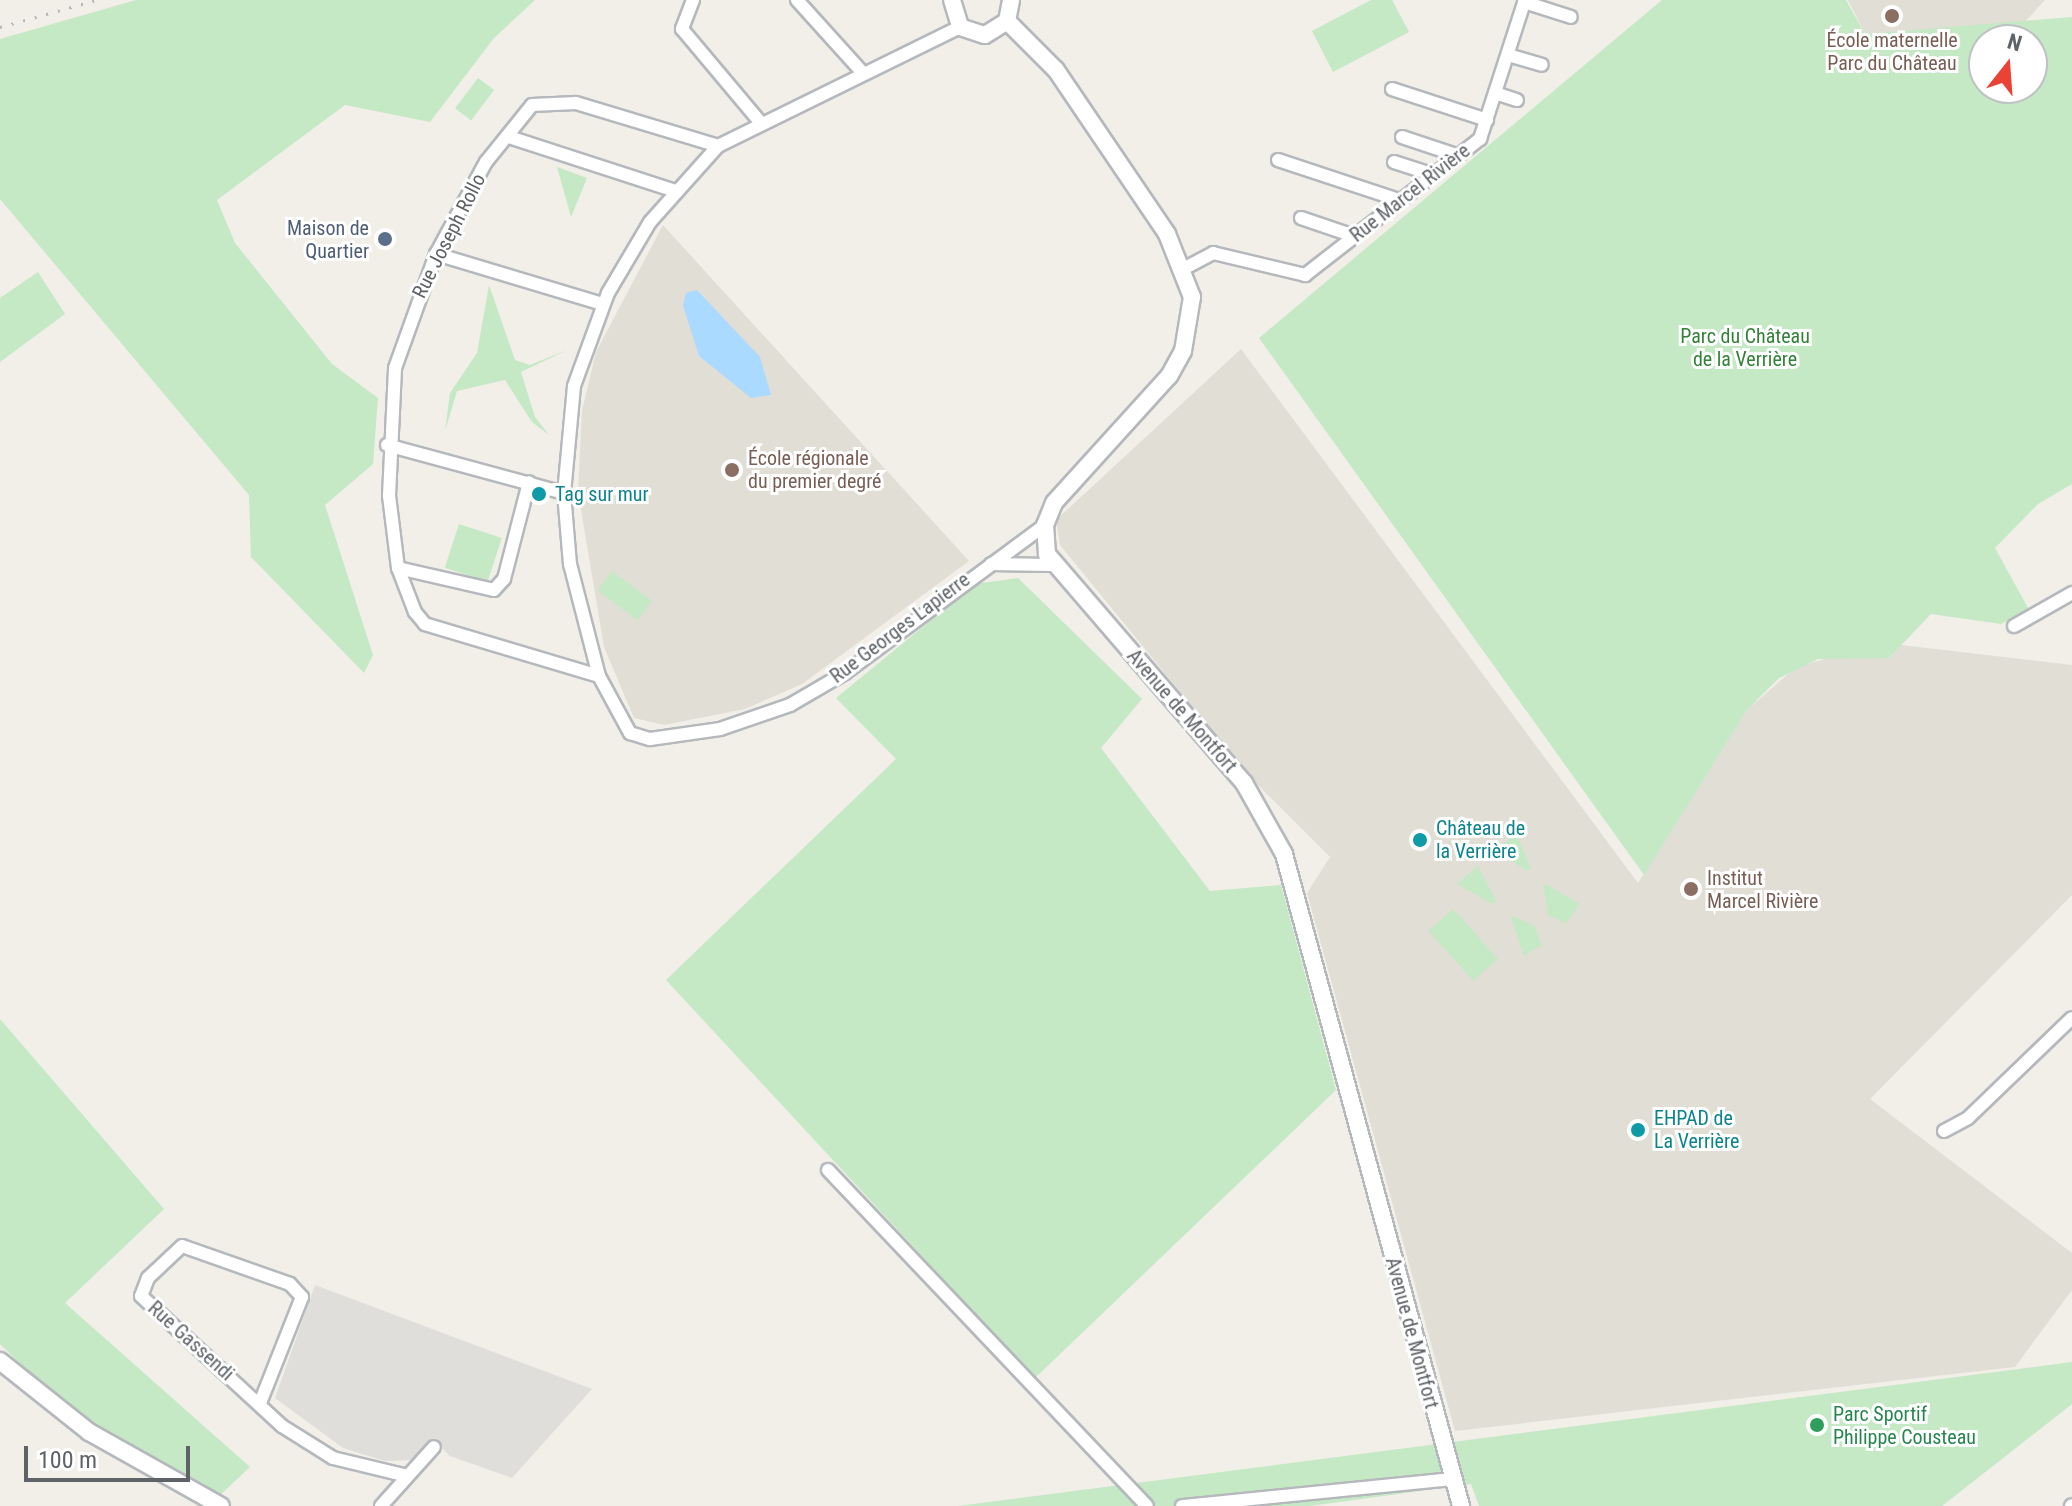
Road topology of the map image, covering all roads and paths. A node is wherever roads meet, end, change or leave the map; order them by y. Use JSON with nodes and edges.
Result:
{"nodes":[{"id":1,"x":693,"y":0,"type":"edge"},
{"id":2,"x":797,"y":0,"type":"edge"},
{"id":3,"x":952,"y":0,"type":"edge"},
{"id":4,"x":1011,"y":0,"type":"edge"},
{"id":5,"x":1524,"y":1,"type":"edge"},
{"id":6,"x":1571,"y":17,"type":"dead end"},
{"id":7,"x":1007,"y":21,"type":"junction"},
{"id":8,"x":960,"y":27,"type":"junction"},
{"id":9,"x":1508,"y":55,"type":"junction"},
{"id":10,"x":1542,"y":65,"type":"dead end"},
{"id":11,"x":862,"y":72,"type":"junction"},
{"id":12,"x":1392,"y":89,"type":"dead end"},
{"id":13,"x":1495,"y":93,"type":"junction"},
{"id":14,"x":1517,"y":100,"type":"dead end"},
{"id":15,"x":1487,"y":120,"type":"junction"},
{"id":16,"x":760,"y":122,"type":"junction"},
{"id":17,"x":509,"y":137,"type":"junction"},
{"id":18,"x":1402,"y":137,"type":"dead end"},
{"id":19,"x":718,"y":146,"type":"junction"},
{"id":20,"x":1456,"y":155,"type":"junction"},
{"id":21,"x":1278,"y":160,"type":"dead end"},
{"id":22,"x":1394,"y":162,"type":"dead end"},
{"id":23,"x":1431,"y":174,"type":"junction"},
{"id":24,"x":675,"y":191,"type":"junction"},
{"id":25,"x":1399,"y":200,"type":"junction"},
{"id":26,"x":1301,"y":218,"type":"dead end"},
{"id":27,"x":1354,"y":236,"type":"junction"},
{"id":28,"x":436,"y":254,"type":"junction"},
{"id":29,"x":1185,"y":268,"type":"junction"},
{"id":30,"x":603,"y":304,"type":"junction"},
{"id":31,"x":387,"y":445,"type":"junction"},
{"id":32,"x":529,"y":482,"type":"junction"},
{"id":33,"x":564,"y":493,"type":"junction"},
{"id":34,"x":1045,"y":525,"type":"junction"},
{"id":35,"x":991,"y":564,"type":"junction"},
{"id":36,"x":1051,"y":565,"type":"junction"},
{"id":37,"x":398,"y":568,"type":"junction"},
{"id":38,"x":2072,"y":593,"type":"edge"},
{"id":39,"x":2014,"y":626,"type":"dead end"},
{"id":40,"x":599,"y":676,"type":"junction"},
{"id":41,"x":2072,"y":1018,"type":"edge"},
{"id":42,"x":1944,"y":1131,"type":"dead end"},
{"id":43,"x":828,"y":1170,"type":"dead end"},
{"id":44,"x":0,"y":1361,"type":"edge"},
{"id":45,"x":260,"y":1403,"type":"junction"},
{"id":46,"x":434,"y":1447,"type":"dead end"},
{"id":47,"x":404,"y":1475,"type":"junction"},
{"id":48,"x":1452,"y":1479,"type":"junction"},
{"id":49,"x":221,"y":1506,"type":"edge"},
{"id":50,"x":381,"y":1506,"type":"edge"},
{"id":51,"x":1147,"y":1506,"type":"edge"},
{"id":52,"x":1182,"y":1506,"type":"edge"},
{"id":53,"x":1461,"y":1506,"type":"edge"}],
"edges":[{"from":1,"to":16,"type":"street"},
{"from":2,"to":11,"type":"street"},
{"from":3,"to":8,"type":"street"},
{"from":4,"to":7,"type":"street"},
{"from":5,"to":6,"type":"street"},
{"from":5,"to":9,"type":"street","name":"Rue Marcel Rivière"},
{"from":7,"to":8,"type":"street"},
{"from":7,"to":29,"type":"street"},
{"from":8,"to":11,"type":"street","name":"Rue Georges Lapierre"},
{"from":9,"to":10,"type":"street"},
{"from":9,"to":13,"type":"street","name":"Rue Marcel Rivière"},
{"from":11,"to":16,"type":"street","name":"Rue Georges Lapierre"},
{"from":12,"to":15,"type":"street"},
{"from":13,"to":14,"type":"street"},
{"from":13,"to":15,"type":"street","name":"Rue Marcel Rivière"},
{"from":15,"to":20,"type":"street","name":"Rue Marcel Rivière"},
{"from":16,"to":19,"type":"street","name":"Rue Georges Lapierre"},
{"from":17,"to":19,"type":"street","name":"Rue Joseph Rollo"},
{"from":17,"to":24,"type":"street"},
{"from":17,"to":28,"type":"street","name":"Rue Joseph Rollo"},
{"from":18,"to":20,"type":"street"},
{"from":19,"to":24,"type":"street","name":"Rue Georges Lapierre"},
{"from":20,"to":23,"type":"street","name":"Rue Marcel Rivière"},
{"from":21,"to":25,"type":"street"},
{"from":22,"to":23,"type":"street"},
{"from":23,"to":25,"type":"street","name":"Rue Marcel Rivière"},
{"from":24,"to":30,"type":"street","name":"Rue Georges Lapierre"},
{"from":25,"to":27,"type":"street","name":"Rue Marcel Rivière"},
{"from":26,"to":27,"type":"street"},
{"from":27,"to":29,"type":"street","name":"Rue Marcel Rivière"},
{"from":28,"to":30,"type":"street"},
{"from":28,"to":31,"type":"street","name":"Rue Joseph Rollo"},
{"from":29,"to":34,"type":"street"},
{"from":30,"to":33,"type":"street","name":"Rue Georges Lapierre"},
{"from":31,"to":32,"type":"street"},
{"from":31,"to":37,"type":"street","name":"Rue Joseph Rollo"},
{"from":32,"to":33,"type":"street"},
{"from":32,"to":37,"type":"street"},
{"from":33,"to":40,"type":"street","name":"Rue Georges Lapierre"},
{"from":34,"to":35,"type":"street","name":"Rue Georges Lapierre"},
{"from":34,"to":36,"type":"street"},
{"from":35,"to":36,"type":"street","name":"Rue Georges Lapierre"},
{"from":35,"to":40,"type":"street","name":"Rue Georges Lapierre"},
{"from":36,"to":48,"type":"street","name":"Avenue de Montfort"},
{"from":37,"to":40,"type":"street","name":"Rue Joseph Rollo"},
{"from":38,"to":39,"type":"street"},
{"from":41,"to":42,"type":"street"},
{"from":43,"to":51,"type":"street"},
{"from":44,"to":49,"type":"street"},
{"from":45,"to":45,"type":"street","name":"Rue Gassendi"},
{"from":45,"to":47,"type":"street","name":"Rue Gassendi"},
{"from":46,"to":47,"type":"street"},
{"from":47,"to":50,"type":"street"},
{"from":48,"to":52,"type":"street"},
{"from":48,"to":53,"type":"street","name":"Avenue de Montfort"}]}
